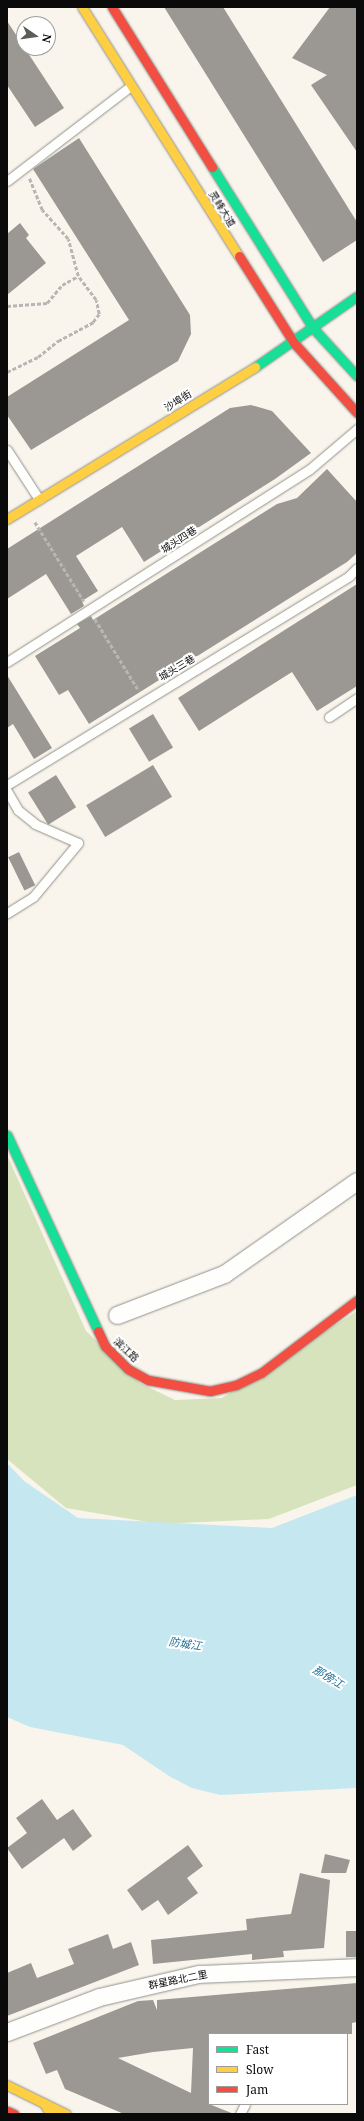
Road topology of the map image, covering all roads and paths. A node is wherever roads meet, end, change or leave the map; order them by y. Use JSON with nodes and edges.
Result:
{"nodes":[{"id":1,"x":82,"y":7,"type":"edge"},
{"id":2,"x":112,"y":7,"type":"edge"},
{"id":3,"x":131,"y":86,"type":"junction"},
{"id":4,"x":24,"y":168,"type":"junction"},
{"id":5,"x":7,"y":181,"type":"edge"},
{"id":6,"x":78,"y":276,"type":"junction"},
{"id":7,"x":357,"y":296,"type":"edge"},
{"id":8,"x":7,"y":306,"type":"edge"},
{"id":9,"x":313,"y":328,"type":"junction"},
{"id":10,"x":294,"y":343,"type":"junction"},
{"id":11,"x":7,"y":372,"type":"edge"},
{"id":12,"x":357,"y":376,"type":"edge"},
{"id":13,"x":357,"y":413,"type":"edge"},
{"id":14,"x":357,"y":429,"type":"edge"},
{"id":15,"x":7,"y":450,"type":"edge"},
{"id":16,"x":39,"y":499,"type":"junction"},
{"id":17,"x":7,"y":519,"type":"edge"},
{"id":18,"x":357,"y":568,"type":"edge"},
{"id":19,"x":7,"y":662,"type":"edge"},
{"id":20,"x":357,"y":698,"type":"edge"},
{"id":21,"x":329,"y":717,"type":"dead end"},
{"id":22,"x":7,"y":784,"type":"edge"},
{"id":23,"x":7,"y":790,"type":"edge"},
{"id":24,"x":7,"y":913,"type":"edge"},
{"id":25,"x":7,"y":1135,"type":"edge"},
{"id":26,"x":357,"y":1181,"type":"edge"},
{"id":27,"x":357,"y":1300,"type":"edge"},
{"id":28,"x":117,"y":1315,"type":"dead end"},
{"id":29,"x":357,"y":1967,"type":"edge"},
{"id":30,"x":7,"y":2032,"type":"edge"},
{"id":31,"x":7,"y":2085,"type":"edge"},
{"id":32,"x":44,"y":2103,"type":"junction"},
{"id":33,"x":244,"y":2105,"type":"edge"},
{"id":34,"x":7,"y":2111,"type":"edge"},
{"id":35,"x":14,"y":2114,"type":"edge"},
{"id":36,"x":50,"y":2114,"type":"edge"},
{"id":37,"x":66,"y":2114,"type":"edge"},
{"id":38,"x":240,"y":2114,"type":"edge"}],
"edges":[{"from":1,"to":3,"type":"main road","name":"灵峰大道"},
{"from":2,"to":9,"type":"main road","name":"灵峰大道"},
{"from":3,"to":4,"type":"lane"},
{"from":3,"to":10,"type":"main road","name":"灵峰大道"},
{"from":4,"to":5,"type":"lane"},
{"from":4,"to":6,"type":"path"},
{"from":6,"to":8,"type":"path"},
{"from":6,"to":11,"type":"path"},
{"from":7,"to":9,"type":"main road","name":"沙埠街"},
{"from":9,"to":10,"type":"main road","name":"沙埠街"},
{"from":9,"to":12,"type":"main road","name":"灵峰大道"},
{"from":10,"to":13,"type":"main road","name":"灵峰大道"},
{"from":10,"to":16,"type":"main road","name":"沙埠街"},
{"from":14,"to":19,"type":"lane","name":"城头四巷"},
{"from":15,"to":16,"type":"lane"},
{"from":16,"to":17,"type":"main road","name":"沙埠街"},
{"from":18,"to":22,"type":"lane","name":"城头三巷"},
{"from":20,"to":21,"type":"lane"},
{"from":23,"to":24,"type":"lane"},
{"from":25,"to":27,"type":"main road","name":"滨江路"},
{"from":26,"to":28,"type":"street"},
{"from":29,"to":30,"type":"street","name":"群星路北二里"},
{"from":31,"to":32,"type":"main road"},
{"from":32,"to":36,"type":"main road"},
{"from":32,"to":37,"type":"main road"},
{"from":33,"to":38,"type":"lane"},
{"from":34,"to":35,"type":"main road"}]}
